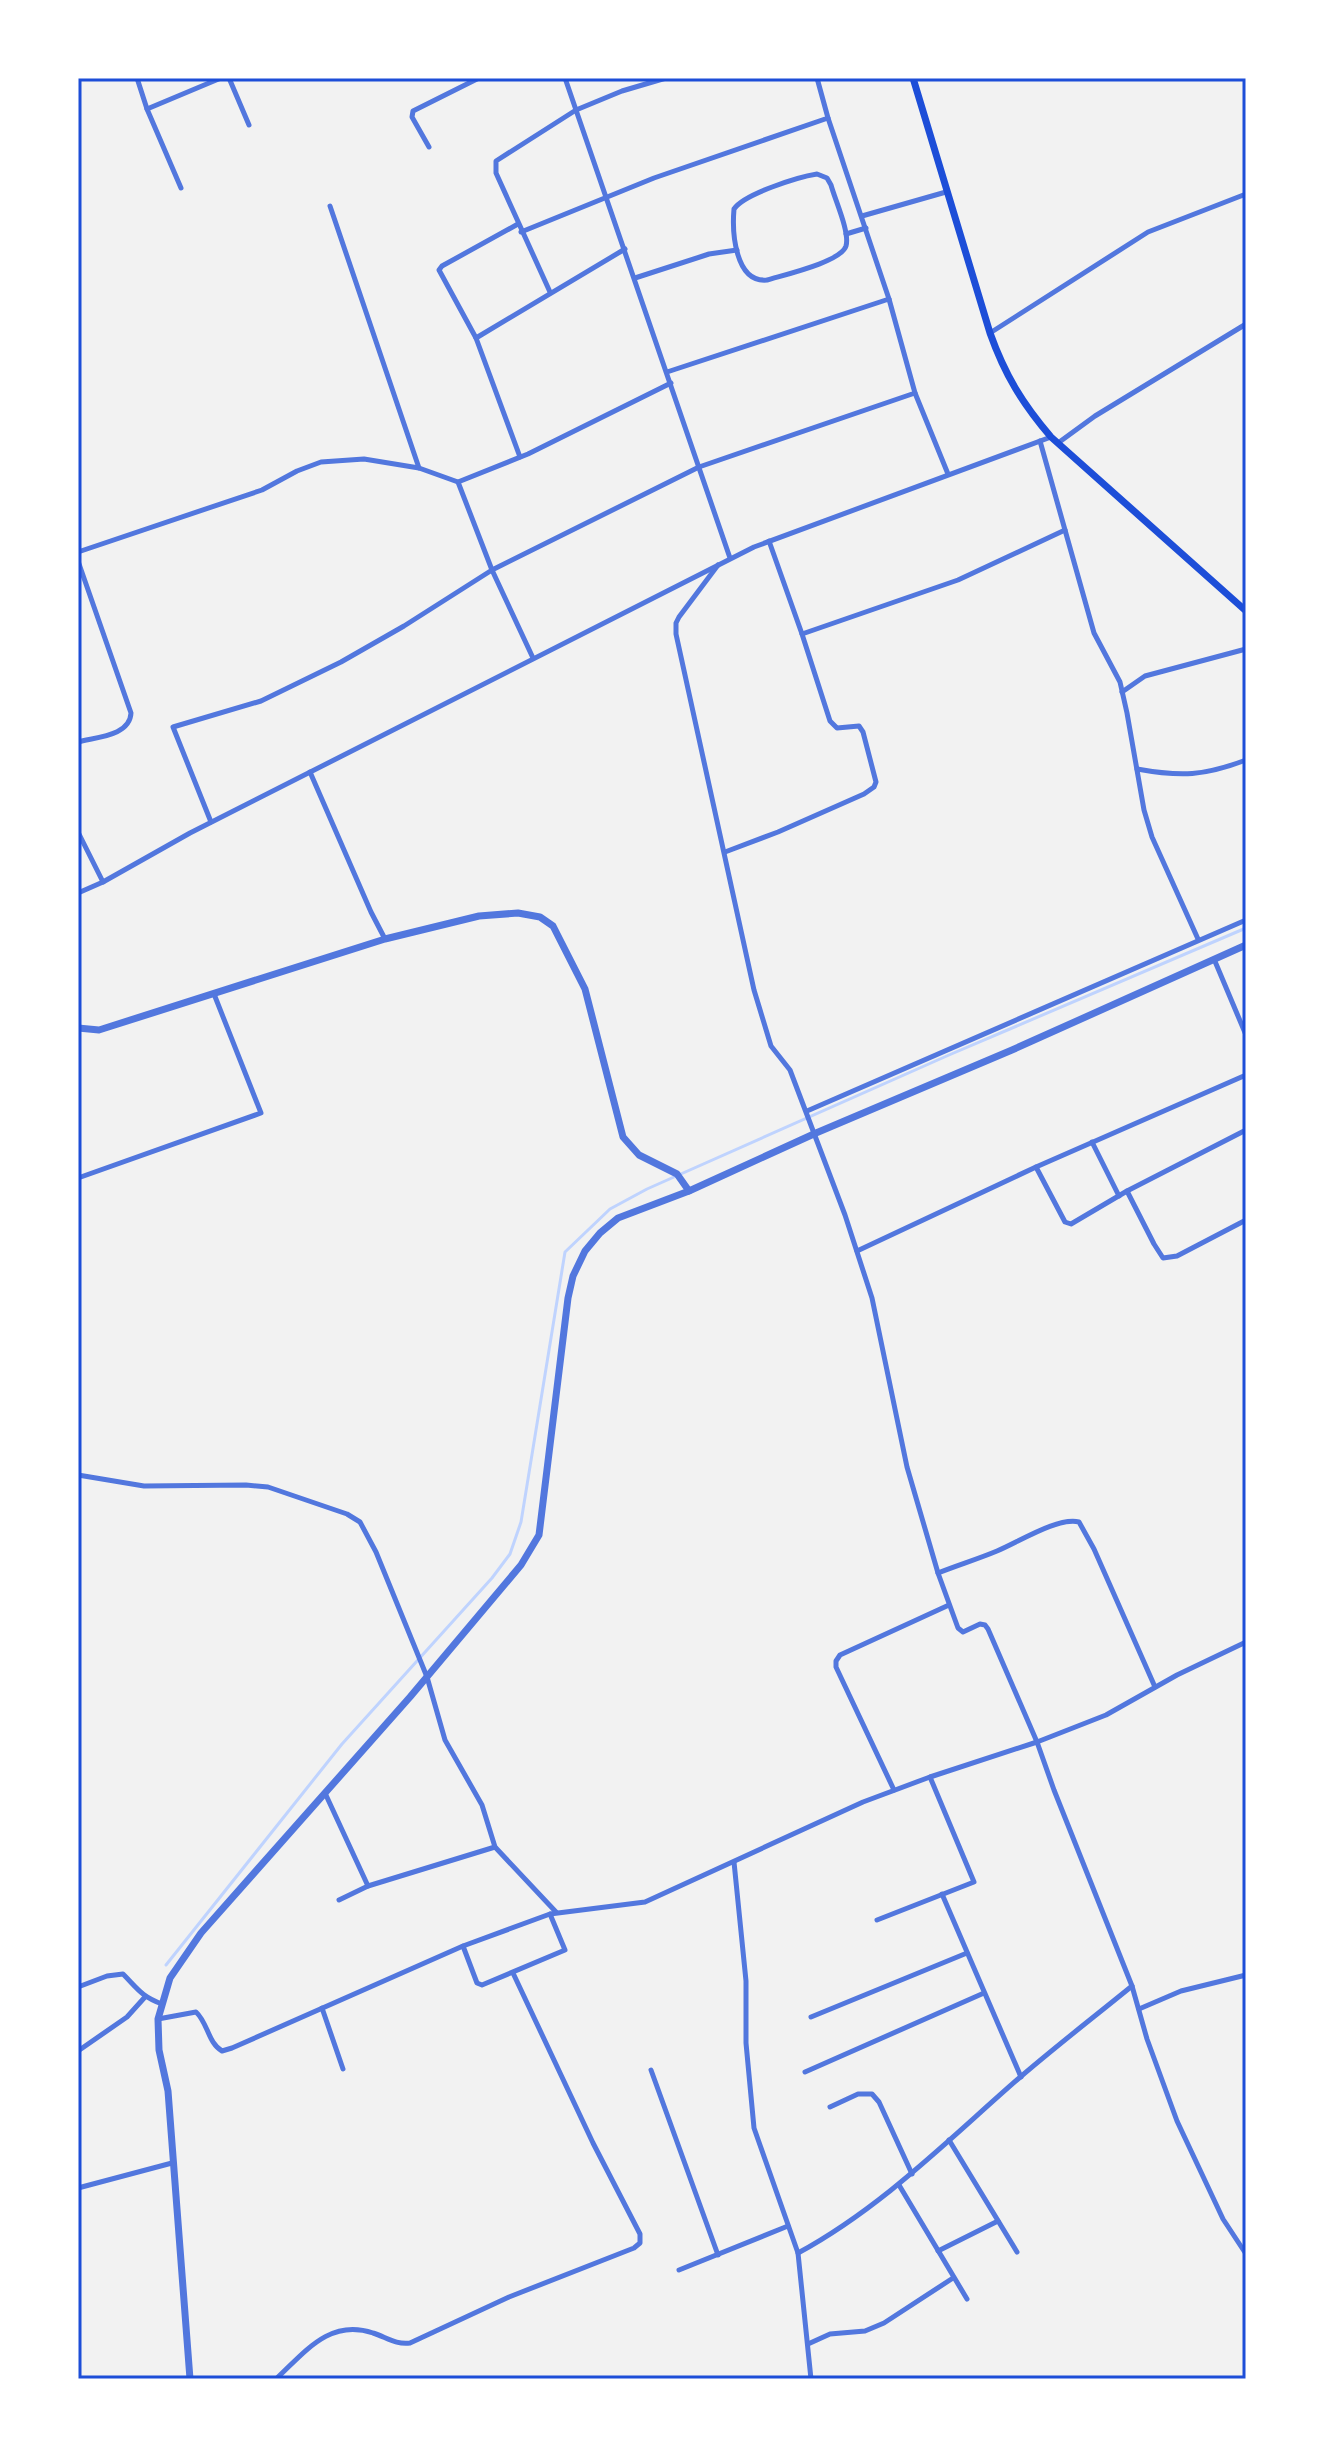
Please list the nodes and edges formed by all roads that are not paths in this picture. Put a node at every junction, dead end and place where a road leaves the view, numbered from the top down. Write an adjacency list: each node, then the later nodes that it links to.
1 (137, 78): 9 (street)
2 (221, 78): 9 (street)
3 (229, 78): 12 (street)
4 (479, 78): 13 (street)
5 (565, 78): 10 (street)
6 (666, 78): 10 (street)
7 (817, 78): 11 (street)
8 (913, 78): 15 (main road)
9 (147, 109): 14 (street)
10 (576, 110): 17 (street); 20 (street)
11 (828, 118): 17 (street); 19 (street)
12 (249, 125)
13 (429, 147)
14 (181, 188)
15 (946, 192): 19 (street); 30 (main road)
16 (1246, 194): 30 (street)
17 (607, 196): 22 (street); 24 (street)
18 (330, 206): 40 (street)
19 (862, 216): 21 (street)
20 (518, 224): 22 (street); 31 (street)
21 (866, 228): 23 (street); 28 (street)
22 (521, 232): 27 (street)
23 (846, 234): 25 (street); 25 (street)
24 (625, 249): 26 (street); 27 (street)
25 (737, 250): 26 (street)
26 (635, 278): 32 (street)
27 (550, 292): 31 (street)
28 (889, 299): 32 (street); 34 (street)
29 (1246, 324): 37 (street)
30 (990, 333): 35 (main road)
31 (476, 338): 38 (street)
32 (667, 372): 33 (street)
33 (671, 383): 38 (street); 39 (street)
34 (915, 393): 39 (street); 41 (street)
35 (1051, 437): 36 (street); 37 (main road)
36 (1040, 441): 41 (street); 43 (street)
37 (1058, 443): 50 (main road)
38 (520, 457): 42 (street)
39 (699, 467): 46 (street); 49 (street)
40 (419, 468): 42 (street); 45 (street)
41 (948, 474): 44 (street)
42 (458, 482): 49 (street)
43 (1065, 530): 51 (street); 54 (street)
44 (769, 541): 46 (street); 51 (street)
45 (78, 552)
46 (730, 558): 48 (street)
47 (78, 561): 55 (street)
48 (718, 565): 53 (street); 61 (street)
49 (492, 570): 53 (street); 59 (street)
50 (1246, 611)
51 (802, 634): 61 (street)
52 (1246, 649): 54 (street)
53 (533, 659): 58 (street)
54 (1122, 692): 57 (street)
55 (78, 742)
56 (1246, 760): 57 (street)
57 (1137, 769): 66 (street)
58 (310, 772): 59 (street); 65 (street)
59 (211, 822): 62 (street)
60 (78, 832): 62 (street)
61 (725, 852): 73 (street)
62 (103, 882): 63 (street)
63 (78, 893)
64 (1246, 920): 66 (street)
65 (385, 939): 69 (street); 79 (street)
66 (1198, 939): 73 (street)
67 (1246, 945): 68 (street)
68 (1214, 959): 71 (street); 75 (street)
69 (214, 994): 70 (street); 78 (street)
70 (78, 1028)
71 (1246, 1035)
72 (1246, 1075): 76 (street)
73 (808, 1112): 75 (street)
74 (1246, 1130): 80 (street)
75 (815, 1131): 79 (street); 83 (street)
76 (1092, 1142): 77 (street); 81 (street)
77 (1036, 1167): 81 (street); 83 (street)
78 (78, 1178)
79 (689, 1191): 88 (street)
80 (1127, 1191): 81 (street); 82 (street)
81 (1119, 1196)
82 (1246, 1220)
83 (857, 1251): 85 (street)
84 (78, 1475): 88 (street)
85 (938, 1573): 86 (street); 89 (street)
86 (949, 1605): 90 (street); 92 (street)
87 (1246, 1642): 89 (street)
88 (427, 1677): 93 (street); 94 (street)
89 (1155, 1687): 90 (street)
90 (1037, 1742): 91 (street); 105 (street)
91 (930, 1777): 92 (street); 97 (street)
92 (894, 1790): 95 (street)
93 (325, 1793): 96 (street); 109 (street)
94 (495, 1847): 96 (street); 99 (street)
95 (734, 1862): 99 (street); 126 (street)
96 (368, 1886): 98 (street)
97 (942, 1894): 100 (street); 102 (street)
98 (339, 1900)
99 (553, 1913): 101 (street); 103 (street)
100 (877, 1920)
101 (463, 1946): 103 (street); 110 (street)
102 (967, 1953): 107 (street); 112 (street)
103 (513, 1973): 137 (street)
104 (1246, 1975): 111 (street)
105 (1132, 1986): 111 (street); 118 (street)
106 (78, 1987): 108 (street)
107 (984, 1993): 117 (street); 118 (street)
108 (145, 1997): 109 (street); 114 (street)
109 (162, 2004): 113 (street)
110 (322, 2008): 113 (street); 115 (street)
111 (1139, 2009): 130 (street)
112 (811, 2017)
113 (158, 2019): 121 (street)
114 (78, 2051)
115 (343, 2069)
116 (651, 2070): 131 (street)
117 (805, 2072)
118 (1021, 2077): 120 (street)
119 (830, 2107): 122 (street)
120 (949, 2140): 122 (street); 125 (street)
121 (172, 2163): 124 (street); 136 (street)
122 (912, 2174): 123 (street)
123 (899, 2185): 127 (street); 129 (street)
124 (78, 2188)
125 (998, 2221): 127 (street); 128 (street)
126 (788, 2226): 129 (street); 131 (street)
127 (938, 2251): 133 (street)
128 (1017, 2252)
129 (798, 2253): 135 (street)
130 (1246, 2254)
131 (718, 2255): 132 (street)
132 (679, 2270)
133 (953, 2278): 134 (street); 135 (street)
134 (967, 2299)
135 (807, 2344): 138 (street)
136 (190, 2379)
137 (276, 2379)
138 (811, 2379)

